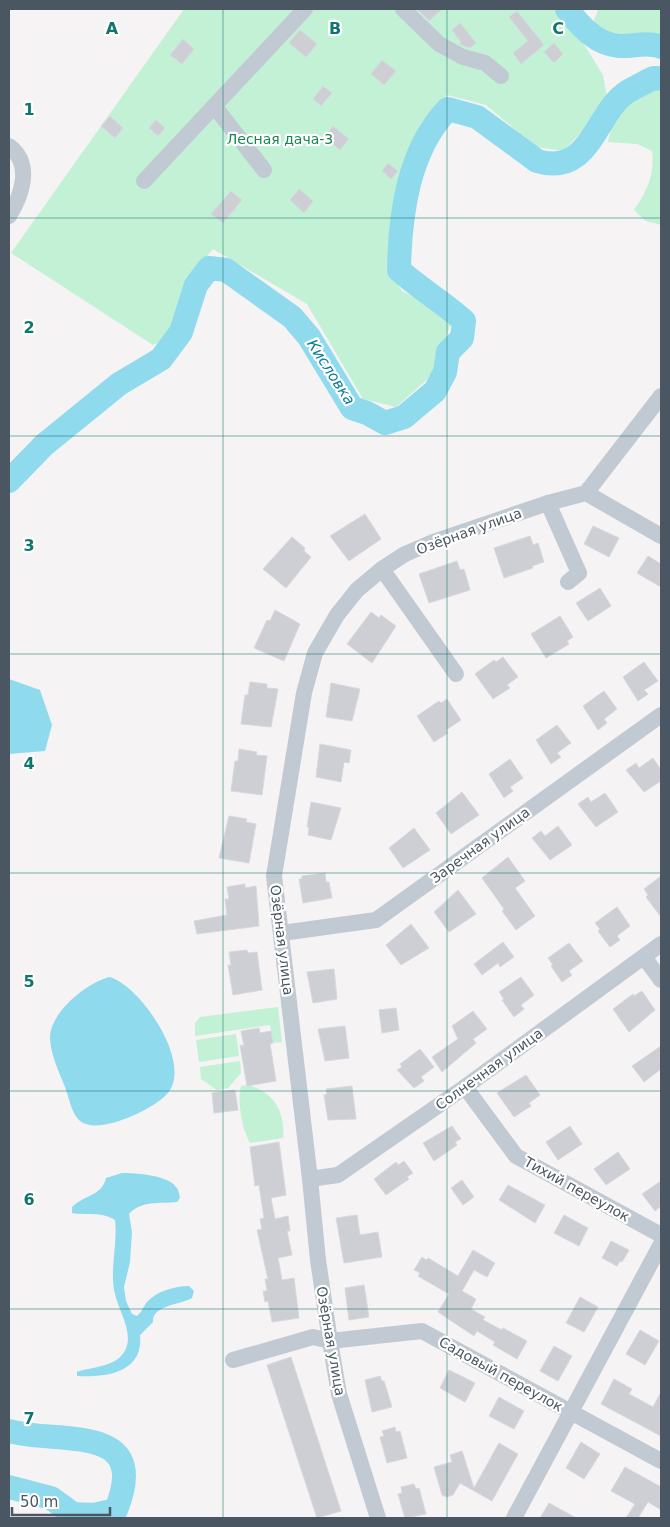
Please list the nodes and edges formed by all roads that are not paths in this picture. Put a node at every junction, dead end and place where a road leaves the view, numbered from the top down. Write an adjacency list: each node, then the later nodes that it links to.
1 (305, 9): 4 (street)
2 (404, 9): 3 (street)
3 (501, 76)
4 (215, 107): 6 (street); 7 (street)
5 (9, 146): 8 (street)
6 (264, 170)
7 (144, 181)
8 (9, 216)
9 (661, 396): 10 (street)
10 (586, 493): 11 (street, Озёрная улица); 12 (street)
11 (548, 503): 13 (street, Озёрная улица); 14 (street)
12 (661, 536)
13 (382, 569): 15 (street); 17 (street, Озёрная улица)
14 (568, 582)
15 (456, 674)
16 (661, 715): 17 (street, Заречная улица)
17 (282, 933): 22 (street, Озёрная улица)
18 (661, 944): 19 (street, Солнечная улица)
19 (644, 956): 20 (street); 21 (street, Солнечная улица)
20 (661, 980)
21 (465, 1087): 22 (street, Солнечная улица); 23 (street, Тихий переулок)
22 (310, 1179): 25 (street, Озёрная улица)
23 (661, 1235)
24 (661, 1244): 27 (street)
25 (330, 1341): 26 (street, Садовый переулок); 27 (street, Садовый переулок); 29 (street, Озёрная улица)
26 (233, 1360)
27 (570, 1412): 28 (street, Садовый переулок); 30 (street)
28 (661, 1461)
29 (378, 1518)
30 (514, 1518)

